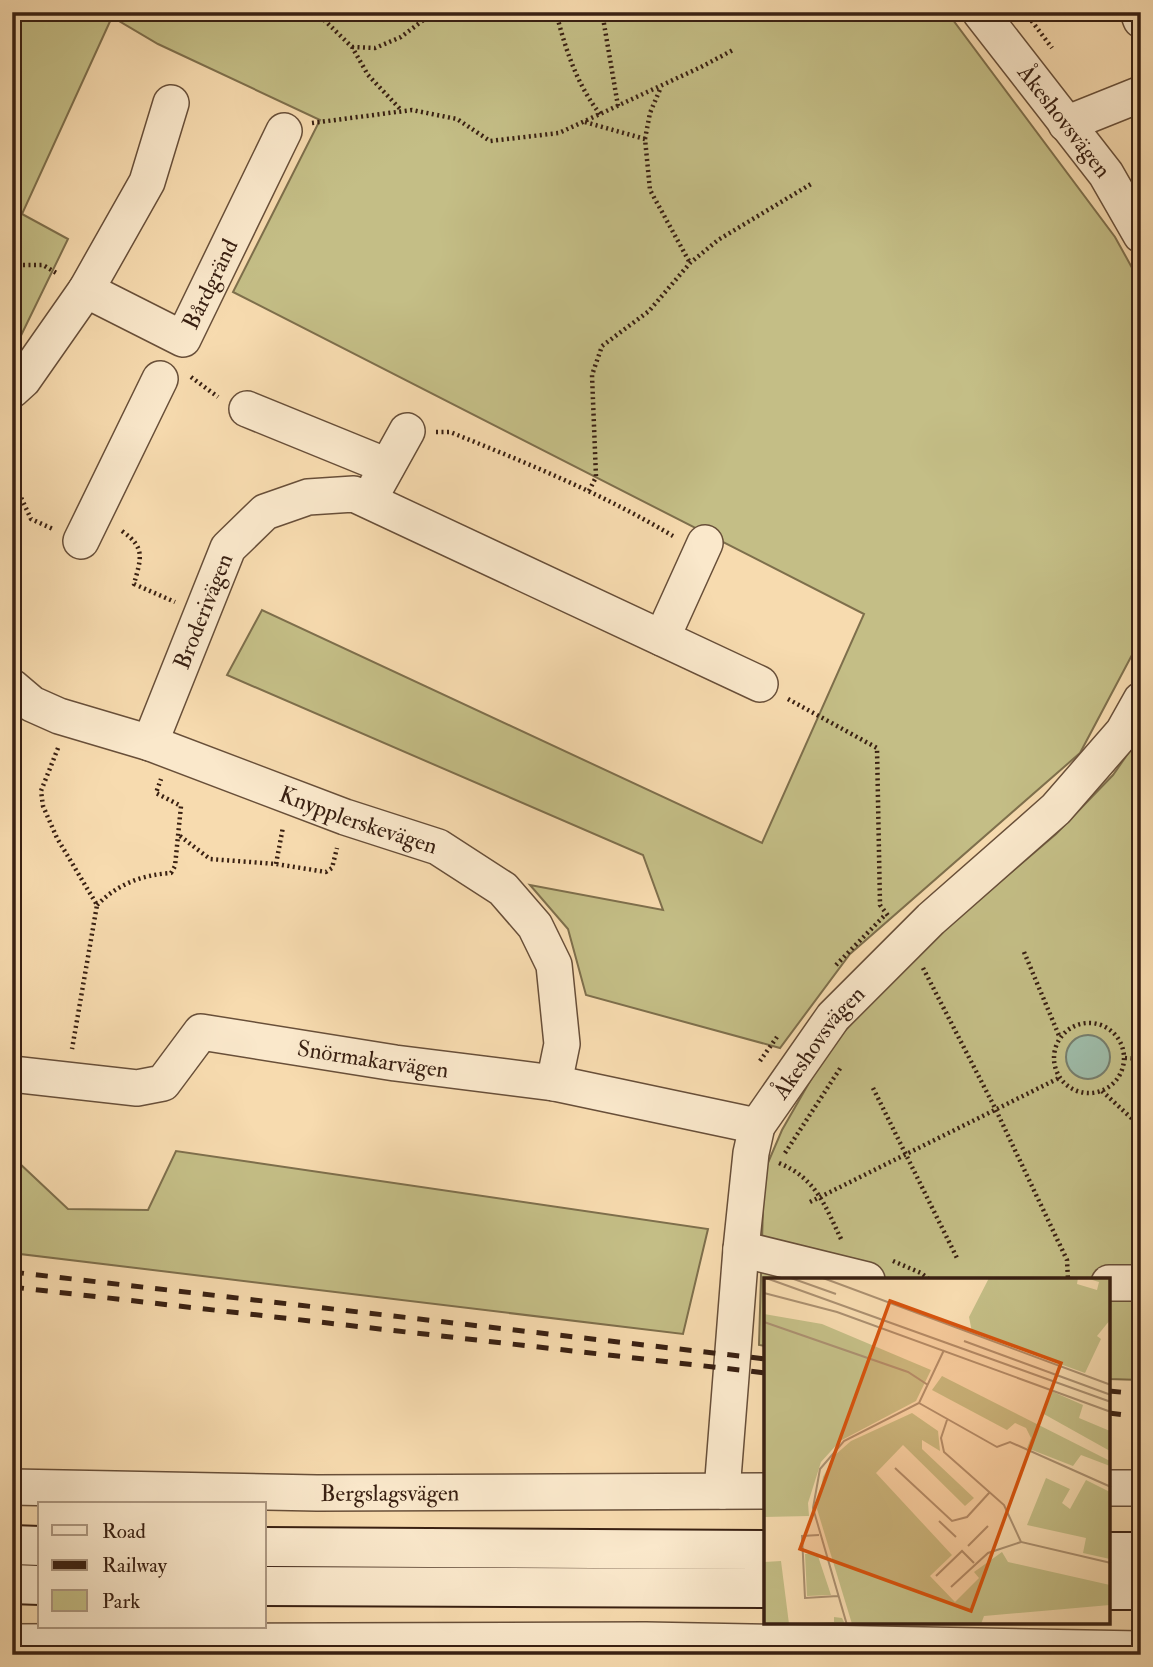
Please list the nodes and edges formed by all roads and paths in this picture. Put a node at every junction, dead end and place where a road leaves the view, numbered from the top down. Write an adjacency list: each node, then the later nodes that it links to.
1 (316, 12): 10 (path)
2 (433, 12): 10 (path)
3 (556, 12): 17 (path)
4 (602, 12): 15 (path)
5 (981, 12): 19 (street, Åkeshovsvägen)
6 (1045, 12): 8 (path)
7 (1138, 12): 9 (street)
8 (1030, 19)
9 (1141, 20)
10 (352, 47): 16 (path)
11 (733, 50): 12 (path)
12 (661, 86): 15 (path); 21 (path)
13 (1141, 94): 19 (street)
14 (171, 103): 26 (street)
15 (618, 106): 17 (path)
16 (402, 111): 18 (path); 20 (path)
17 (600, 114): 18 (path)
18 (584, 122): 21 (path)
19 (1066, 124): 23 (street, Åkeshovsvägen)
20 (284, 131): 27 (street, Bårdgränd)
21 (645, 139): 24 (path)
22 (811, 184): 24 (path)
23 (1141, 235)
24 (691, 263): 34 (path)
25 (12, 265): 26 (path)
26 (86, 290): 27 (street, Bårdgränd); 29 (street)
27 (183, 339): 30 (path)
28 (160, 379): 36 (street)
29 (12, 390)
30 (247, 409): 32 (street)
31 (407, 431): 32 (street); 34 (path)
32 (387, 466): 35 (street)
33 (12, 478): 36 (path)
34 (589, 491): 37 (path)
35 (368, 500): 38 (street, Broderivägen); 39 (street, Broderivägen)
36 (87, 528): 38 (path)
37 (703, 548): 39 (street)
38 (202, 614): 44 (street, Broderivägen)
39 (662, 638): 40 (street, Broderivägen)
40 (760, 684): 48 (path)
41 (12, 687): 43 (street, Knypplerskevägen)
42 (1141, 700): 50 (street, Åkeshovsvägen)
43 (59, 716): 44 (street, Knypplerskevägen); 47 (path)
44 (160, 747): 45 (street, Knypplerskevägen); 46 (path)
45 (345, 817): 46 (path); 58 (street, Knypplerskevägen)
46 (180, 836): 47 (path)
47 (97, 905): 57 (path)
48 (886, 914)
49 (1024, 952): 51 (path)
50 (920, 961): 61 (path); 63 (street, Åkeshovsvägen)
51 (1060, 1038): 52 (path); 56 (path)
52 (1125, 1058): 53 (path); 60 (path)
53 (1141, 1059)
54 (845, 1060): 63 (path)
55 (12, 1074): 57 (street, Snörmakarvägen)
56 (1059, 1078): 60 (path); 61 (path)
57 (67, 1080): 58 (street, Snörmakarvägen)
58 (554, 1083): 63 (street, Snörmakarvägen)
59 (873, 1088): 64 (path)
60 (1102, 1091): 62 (path)
61 (995, 1108): 64 (path); 71 (path)
62 (1141, 1127)
63 (762, 1147): 65 (path); 68 (street, Åkeshovsvägen)
64 (906, 1154): 65 (path); 69 (path)
65 (820, 1196): 66 (path); 67 (path)
66 (810, 1202)
67 (845, 1248)
68 (741, 1249): 70 (street); 78 (street, Åkeshovsvägen)
69 (957, 1258)
70 (859, 1278)
71 (1068, 1278)
72 (1111, 1283): 73 (street)
73 (1141, 1283)
74 (12, 1488): 78 (street, Bergslagsvägen)
75 (1111, 1488): 76 (street)
76 (1141, 1488)
77 (764, 1491): 78 (street, Bergslagsvägen)
78 (722, 1492)
79 (12, 1545): 80 (main road)
80 (38, 1546)
81 (266, 1547): 82 (main road)
82 (764, 1550)
83 (1111, 1552): 84 (main road)
84 (1141, 1552)
85 (12, 1584): 86 (main road)
86 (38, 1585)
87 (266, 1586): 88 (main road)
88 (764, 1588)
89 (1111, 1590): 90 (main road)
90 (1141, 1590)
91 (12, 1642): 92 (street)
92 (1141, 1649)

